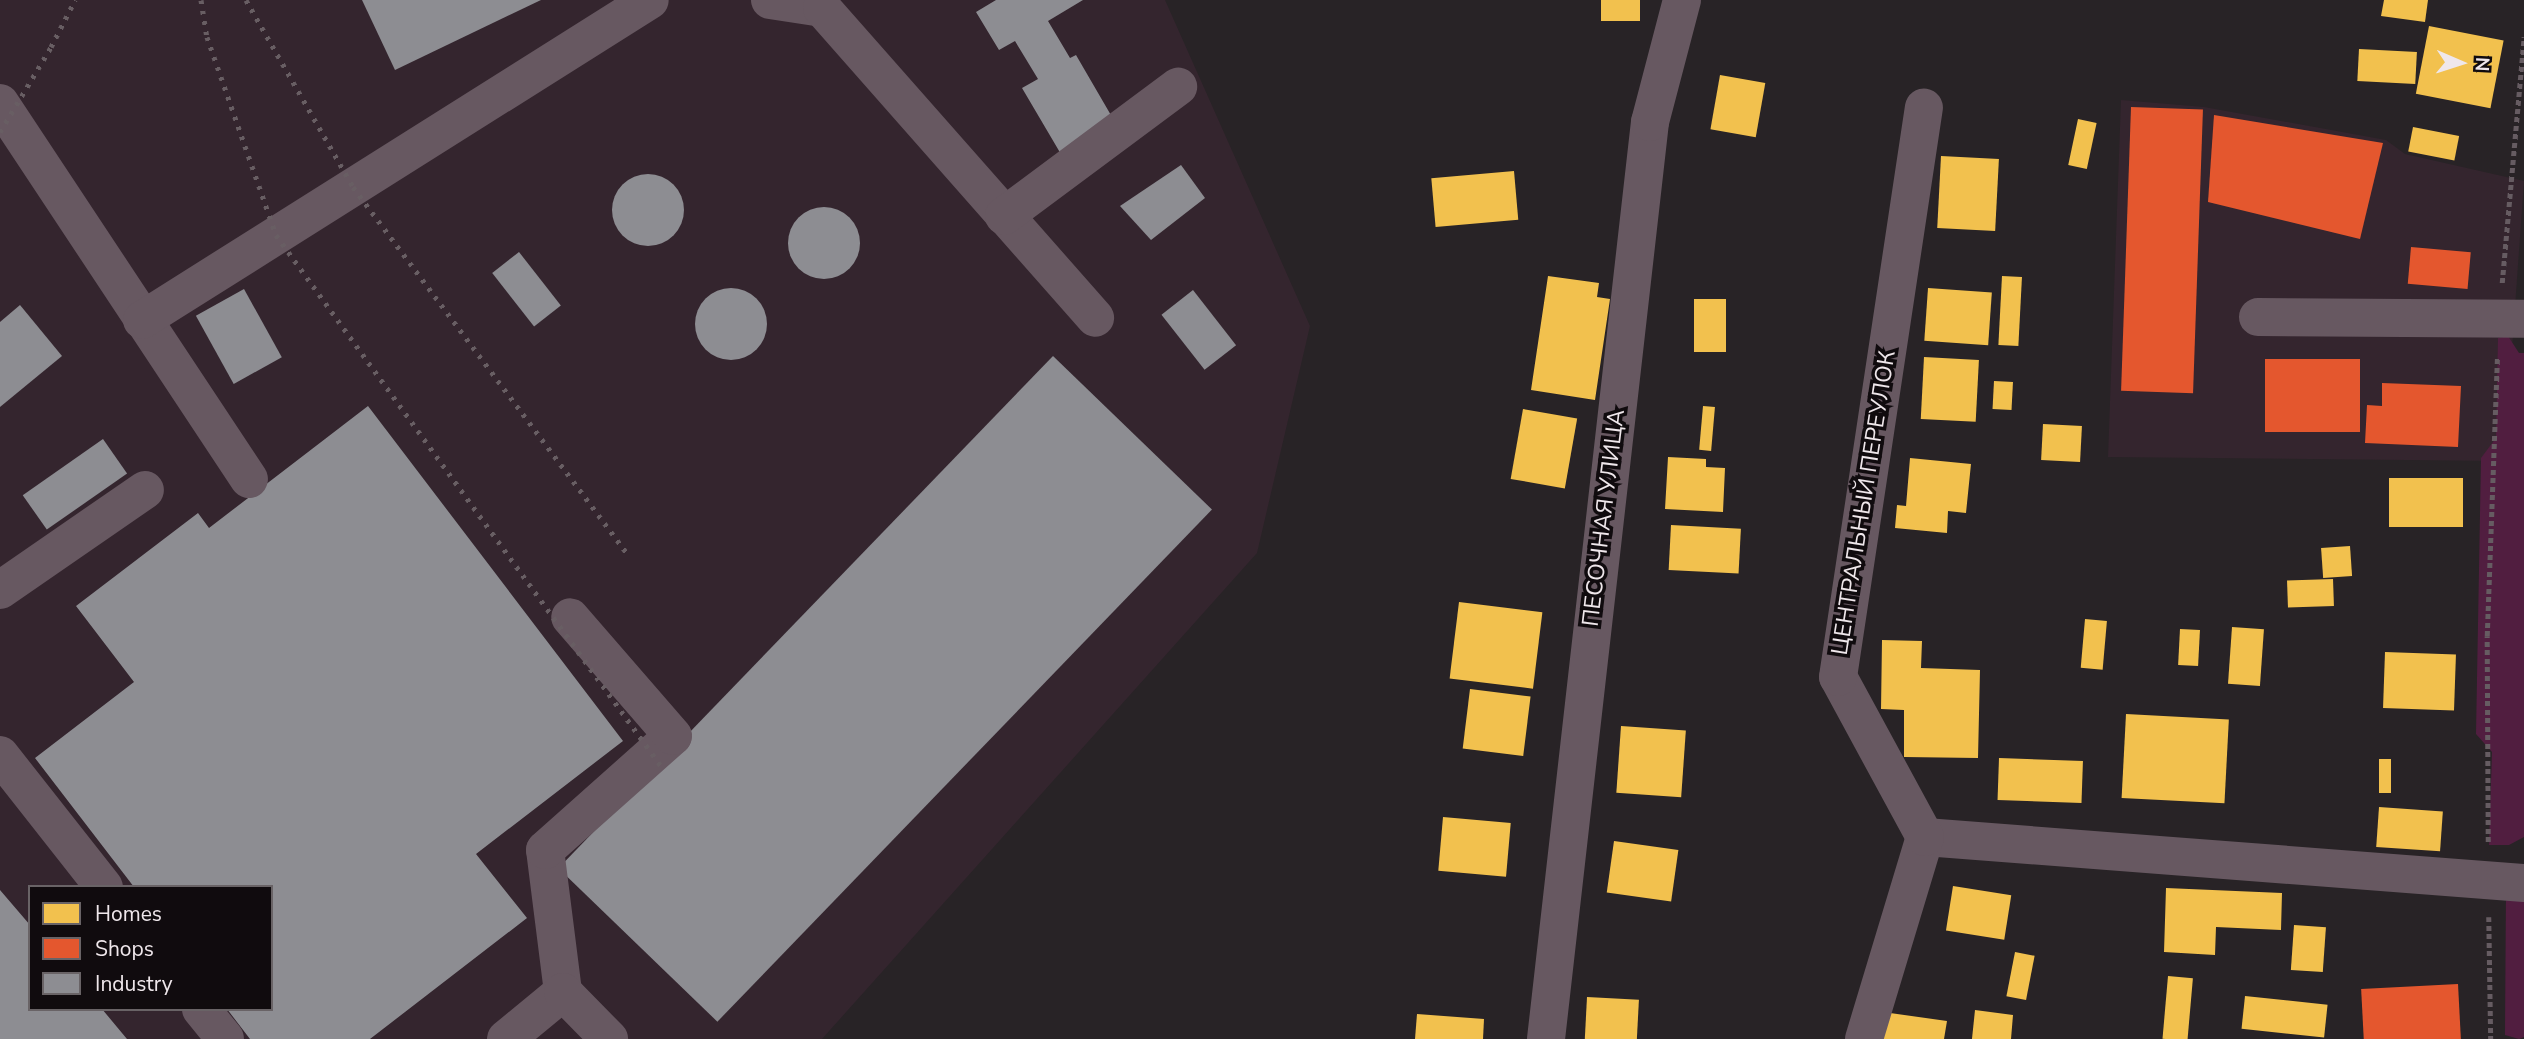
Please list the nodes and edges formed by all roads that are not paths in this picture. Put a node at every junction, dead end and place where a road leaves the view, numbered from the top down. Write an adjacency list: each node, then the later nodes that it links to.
1 (650, 0): 11 (street)
2 (770, 0): 7 (street)
3 (1682, 0): 25 (street, ПЕСОЧНАЯ УЛИЦА)
4 (1178, 87): 7 (street)
5 (0, 103): 11 (street)
6 (1924, 107): 17 (street, ЦЕНТРАЛЬНЫЙ ПЕРЕУЛОК)
7 (1004, 216): 8 (street)
8 (1095, 317)
9 (2258, 317): 10 (street)
10 (2511, 319)
11 (142, 320): 12 (street)
12 (249, 479)
13 (145, 490): 14 (street)
14 (0, 590)
15 (570, 617): 20 (street)
16 (0, 755): 19 (street)
17 (1925, 837): 18 (street); 26 (street)
18 (2506, 883)
19 (102, 885)
20 (563, 992): 23 (street); 24 (street)
21 (203, 1011): 22 (street)
22 (225, 1039)
23 (506, 1039)
24 (609, 1039)
25 (1546, 1039)
26 (1864, 1039)

